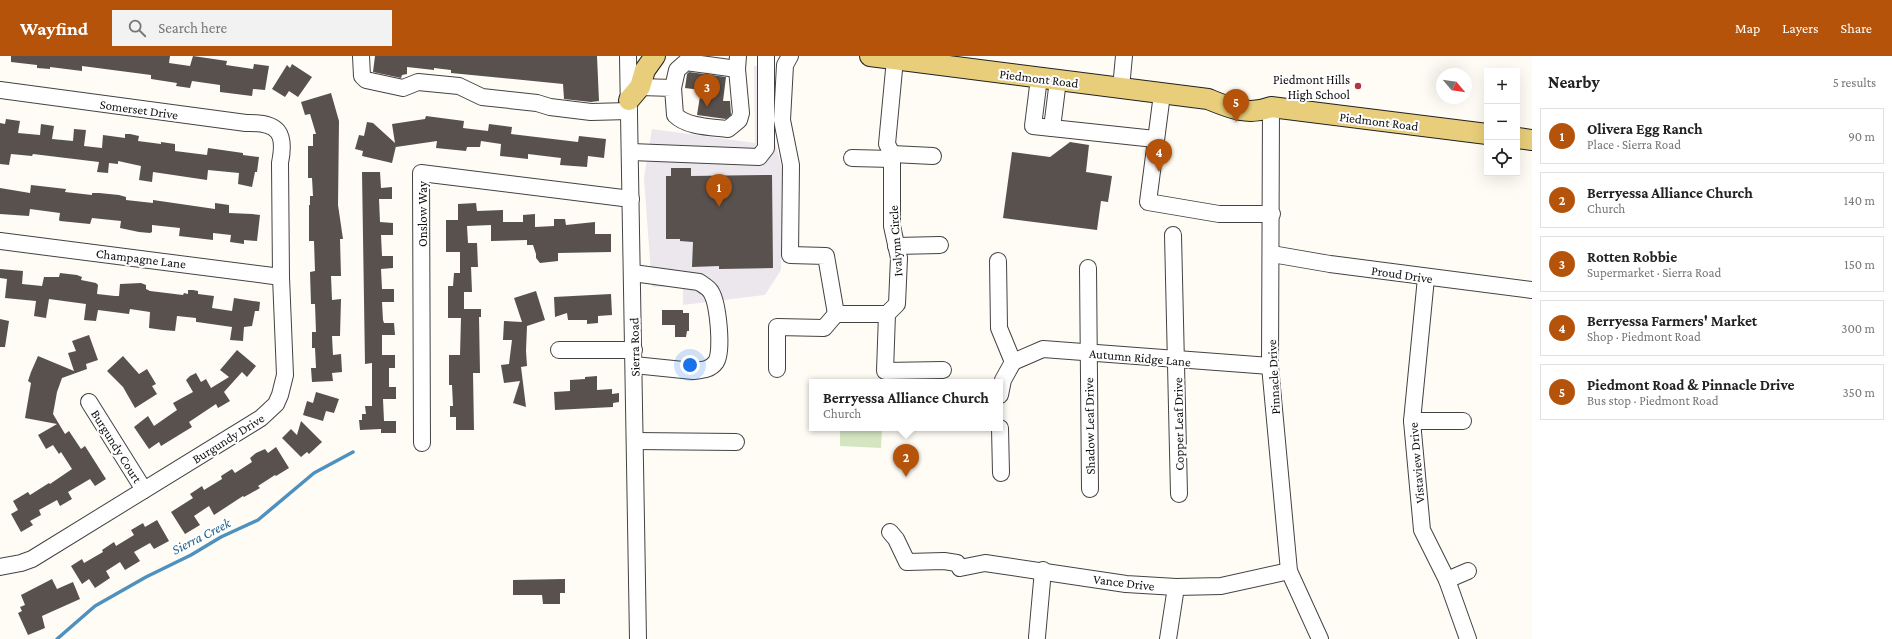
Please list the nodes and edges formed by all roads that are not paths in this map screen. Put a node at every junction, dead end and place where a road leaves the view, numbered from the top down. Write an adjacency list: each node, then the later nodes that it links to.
1 (361, 56): 16 (street)
2 (628, 56): 16 (street, Sierra Road)
3 (655, 56): 16 (main road)
4 (766, 56): 24 (street)
5 (790, 56): 41 (street)
6 (1124, 56): 13 (street)
7 (880, 57): 8 (main road, Piedmont Road); 26 (street, Ivalynn Circle)
8 (915, 59): 10 (main road, Piedmont Road)
9 (738, 62): 12 (street); 12 (street)
10 (960, 62): 11 (main road, Piedmont Road)
11 (1048, 79): 13 (main road, Piedmont Road); 18 (street); 18 (street)
12 (673, 88): 16 (street)
13 (1121, 88): 15 (main road, Piedmont Road)
14 (0, 90): 19 (street, Somerset Drive)
15 (1162, 94): 17 (main road, Piedmont Road); 22 (street)
16 (633, 100): 24 (street, Sierra Road)
17 (1271, 107): 20 (main road, Piedmont Road); 29 (street, Pinnacle Drive)
18 (1052, 128): 22 (street)
19 (277, 130): 38 (street, Burgundy Drive)
20 (1484, 134)
21 (1520, 138): 23 (main road)
22 (1155, 139): 29 (street)
23 (1532, 140)
24 (631, 152): 28 (street, Sierra Road)
25 (933, 156): 26 (street)
26 (892, 157): 27 (street); 33 (street, Ivalynn Circle)
27 (852, 158)
28 (632, 199): 37 (street, Sierra Road); 58 (street, Onslow Way)
29 (1272, 214): 34 (street, Pinnacle Drive)
30 (1173, 235): 46 (street, Copper Leaf Drive)
31 (0, 241): 38 (street, Champagne Lane)
32 (940, 245): 33 (street)
33 (896, 246): 42 (street, Ivalynn Circle)
34 (1272, 254): 39 (street, Proud Drive); 48 (street, Pinnacle Drive)
35 (998, 260): 47 (street)
36 (1088, 268): 44 (street, Shadow Leaf Drive)
37 (633, 273): 45 (street, Sierra Road); 45 (street)
38 (281, 277): 61 (street, Burgundy Drive)
39 (1426, 278): 40 (street, Proud Drive); 53 (street, Vistaview Drive)
40 (1532, 290)
41 (836, 314): 42 (street); 49 (street)
42 (887, 314): 50 (street)
43 (559, 350): 45 (street)
44 (1088, 352): 46 (street, Autumn Ridge Lane); 47 (street, Autumn Ridge Lane); 60 (street, Shadow Leaf Drive)
45 (634, 357): 56 (street, Sierra Road)
46 (1176, 360): 48 (street, Autumn Ridge Lane); 62 (street, Copper Leaf Drive)
47 (1013, 362): 51 (street)
48 (1270, 366): 66 (street, Pinnacle Drive)
49 (777, 369)
50 (943, 370)
51 (1003, 380)
52 (89, 402): 61 (street, Burgundy Court)
53 (1412, 421): 54 (street); 68 (street, Vistaview Drive)
54 (1463, 421)
55 (1000, 431): 59 (street)
56 (635, 441): 57 (street); 71 (street, Sierra Road)
57 (736, 442)
58 (422, 443)
59 (1001, 473)
60 (1090, 489)
61 (144, 490): 64 (street, Burgundy Drive)
62 (1179, 494)
63 (890, 532): 65 (street, Vance Drive)
64 (0, 567)
65 (1043, 570): 69 (street, Vance Drive); 70 (street)
66 (1289, 571): 69 (street, Vance Drive); 73 (street, Pinnacle Drive)
67 (1468, 571): 68 (street)
68 (1447, 580): 74 (street, Vistaview Drive)
69 (1176, 587): 72 (street)
70 (1037, 637)
71 (638, 639)
72 (1168, 639)
73 (1320, 639)
74 (1468, 639)

